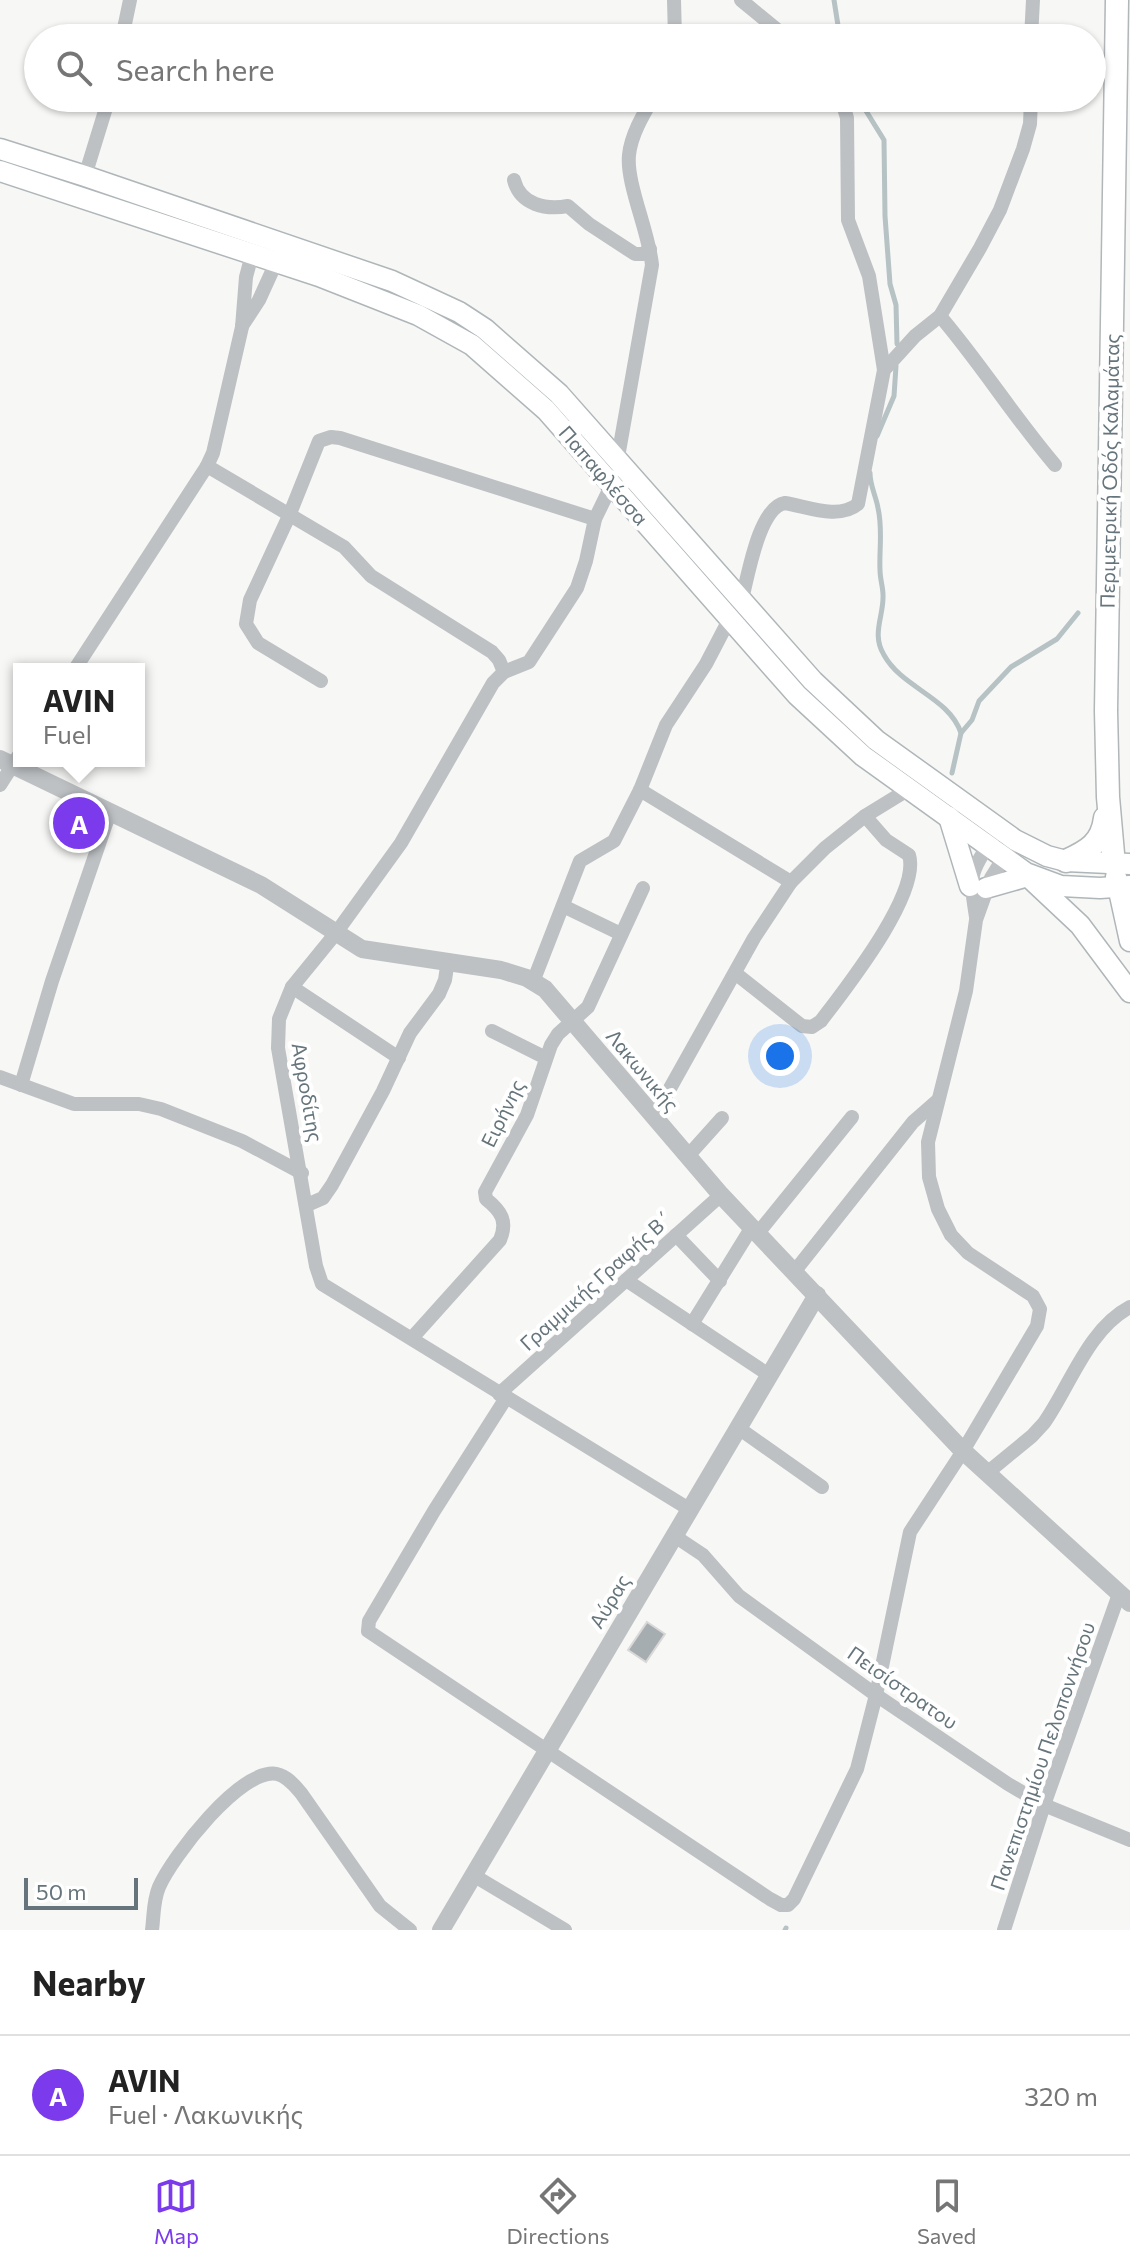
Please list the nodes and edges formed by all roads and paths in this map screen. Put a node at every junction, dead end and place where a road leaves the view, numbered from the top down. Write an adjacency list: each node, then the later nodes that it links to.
1 (130, 0): 6 (street)
2 (674, 0): 7 (street)
3 (741, 0): 8 (street)
4 (1033, 0): 9 (street)
5 (1117, 0): 42 (main road, Περιμετρική Οδός Καλαμάτας)
6 (125, 24)
7 (675, 24)
8 (770, 24)
9 (1032, 24)
10 (105, 112): 16 (street)
11 (646, 112): 20 (street)
12 (845, 112): 25 (street)
13 (1030, 112): 23 (street)
14 (0, 149): 16 (main road, Παπαφλέσσα)
15 (0, 171): 21 (main road, Παπαφλέσσα)
16 (85, 176): 18 (main road, Παπαφλέσσα)
17 (514, 180): 20 (street)
18 (258, 235): 19 (main road, Παπαφλέσσα); 21 (street)
19 (283, 243): 22 (street); 26 (main road, Παπαφλέσσα)
20 (650, 249): 26 (street)
21 (251, 255): 22 (main road, Παπαφλέσσα); 24 (street)
22 (276, 263): 24 (street); 29 (main road, Παπαφλέσσα)
23 (940, 316): 25 (street); 27 (street)
24 (242, 327): 28 (street)
25 (884, 370): 32 (street)
26 (618, 457): 32 (main road, Παπαφλέσσα)
27 (1055, 465)
28 (207, 466): 30 (street); 34 (street)
29 (612, 484): 31 (street, Αφροδίτης); 33 (main road, Παπαφλέσσα)
30 (289, 516): 31 (street); 35 (street); 36 (street)
31 (595, 519): 35 (street, Αφροδίτης)
32 (742, 599): 46 (main road, Παπαφλέσσα)
33 (730, 618): 40 (main road, Παπαφλέσσα); 41 (street)
34 (79, 663)
35 (504, 672): 55 (street, Αφροδίτης)
36 (321, 681)
37 (11, 760): 39 (street)
38 (24, 767): 43 (street, Λακωνικής)
39 (0, 785)
40 (909, 789): 44 (street); 45 (main road, Παπαφλέσσα)
41 (640, 790): 50 (street); 54 (street)
42 (1108, 797): 47 (main road); 48 (main road, Περιμετρική Οδός Καλαμάτας)
43 (110, 812): 55 (street, Λακωνικής); 68 (street)
44 (865, 816): 50 (street); 59 (street)
45 (949, 817): 46 (main road, Παπαφλέσσα); 51 (main road)
46 (1001, 843): 47 (main road, Παπαφλέσσα); 49 (main road, Παπαφλέσσα); 51 (street)
47 (1066, 861): 48 (main road, Παπαφλέσσα)
48 (1122, 865): 52 (main road, Περιμετρική Οδός Καλαμάτας)
49 (1027, 875): 51 (main road); 52 (main road, Παπαφλέσσα); 62 (main road)
50 (791, 882): 59 (street)
51 (978, 887): 69 (street)
52 (1124, 887): 57 (main road, Περιμετρική Οδός Καλαμάτας)
53 (643, 888): 56 (street, Ειρήνης)
54 (563, 906): 56 (street); 60 (street)
55 (336, 933): 58 (street, Λακωνικής); 61 (street, Αφροδίτης)
56 (621, 934): 63 (street, Ειρήνης)
57 (1130, 941)
58 (448, 960): 60 (street, Λακωνικής); 65 (street)
59 (735, 973): 70 (street)
60 (533, 982): 63 (street, Λακωνικής)
61 (292, 987): 65 (street); 74 (street, Αφροδίτης)
62 (1130, 992)
63 (573, 1022): 66 (street, Ειρήνης); 70 (street, Λακωνικής)
64 (492, 1031): 66 (street)
65 (399, 1058): 76 (street)
66 (546, 1058): 85 (street, Ειρήνης)
67 (0, 1077): 68 (street)
68 (21, 1085): 74 (street)
69 (938, 1101): 79 (street); 89 (street)
70 (654, 1117): 73 (street, Λακωνικής)
71 (852, 1117): 77 (street)
72 (722, 1118): 73 (street)
73 (687, 1157): 75 (street, Λακωνικής)
74 (302, 1173): 76 (street, Αφροδίτης)
75 (721, 1195): 77 (street, Λακωνικής); 78 (street, Γραμμικής Γραφής Β΄)
76 (307, 1205): 85 (street, Αφροδίτης)
77 (755, 1230): 79 (street, Λακωνικής); 81 (street)
78 (676, 1235): 80 (street, Γραμμικής Γραφής Β΄); 81 (street)
79 (794, 1272): 82 (street, Λακωνικής)
80 (626, 1280): 84 (street); 87 (street, Γραμμικής Γραφής Β΄)
81 (720, 1281): 84 (street)
82 (817, 1295): 86 (street, Αύρας); 89 (street, Λακωνικής)
83 (1130, 1307): 90 (street)
84 (692, 1324): 86 (street)
85 (412, 1338): 87 (street, Αφροδίτης)
86 (769, 1375): 88 (street, Αύρας)
87 (502, 1396): 92 (street, Αφροδίτης); 96 (street, Γραμμικής Γραφής Β΄)
88 (737, 1427): 91 (street); 92 (street, Αύρας)
89 (963, 1451): 90 (street, Λακωνικής); 95 (street)
90 (987, 1473): 94 (street, Λακωνικής)
91 (822, 1487)
92 (689, 1509): 93 (street, Αύρας)
93 (673, 1535): 95 (street, Πεισίστρατου); 96 (street, Αύρας)
94 (1125, 1599): 97 (street, Πανεπιστημίου Πελοποννήσου)
95 (876, 1695): 96 (street); 97 (street, Πεισίστρατου)
96 (545, 1750): 99 (street, Αύρας)
97 (1044, 1805): 98 (street, Πεισίστρατου); 104 (street, Πανεπιστημίου Πελοποννήσου)
98 (1130, 1840)
99 (473, 1875): 102 (street, Αύρας); 103 (street)
100 (152, 1930): 101 (street)
101 (410, 1930)
102 (441, 1930)
103 (565, 1930)
104 (1004, 1930)

